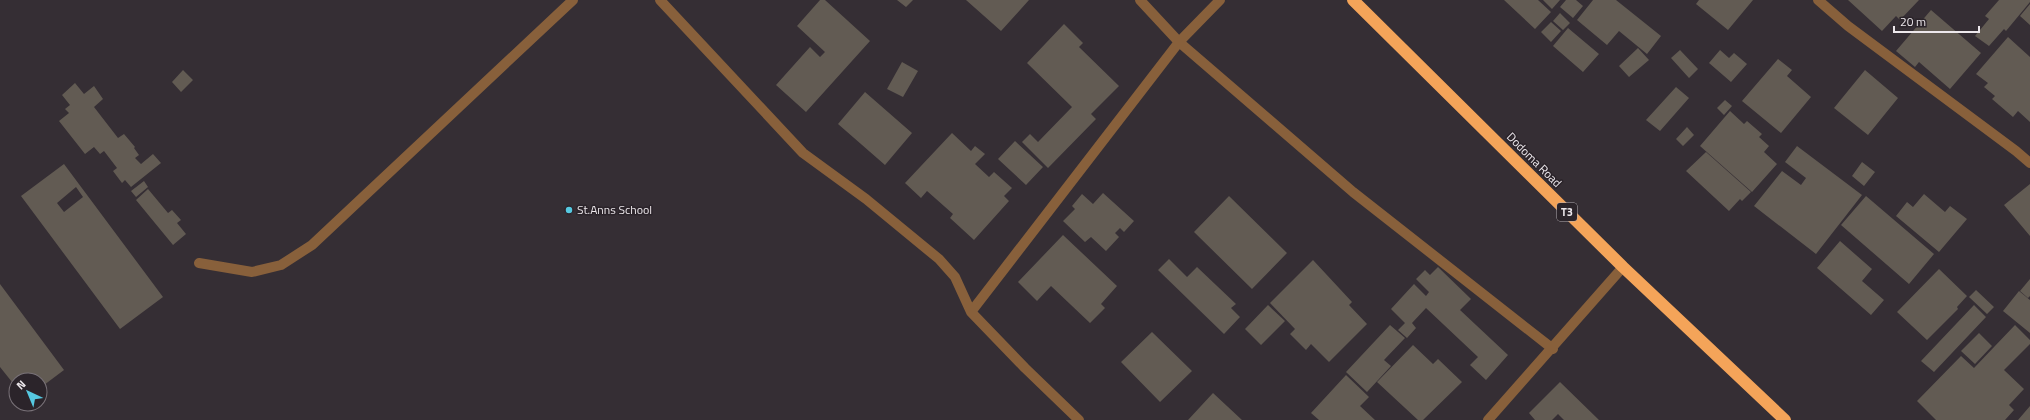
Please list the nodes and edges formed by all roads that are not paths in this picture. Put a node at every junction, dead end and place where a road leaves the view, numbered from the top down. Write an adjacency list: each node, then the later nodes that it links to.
1 (573, 0): 9 (street)
2 (660, 0): 11 (street)
3 (1140, 0): 7 (street)
4 (1220, 0): 7 (street)
5 (1353, 0): 10 (highway, Dodoma Road / T3)
6 (1818, 0): 8 (street)
7 (1179, 42): 11 (street); 12 (street)
8 (2030, 163)
9 (199, 263)
10 (1623, 267): 12 (street); 15 (highway, Dodoma Road / T3)
11 (971, 312): 13 (street)
12 (1553, 349): 14 (street)
13 (1079, 420)
14 (1488, 420)
15 (1785, 420)

